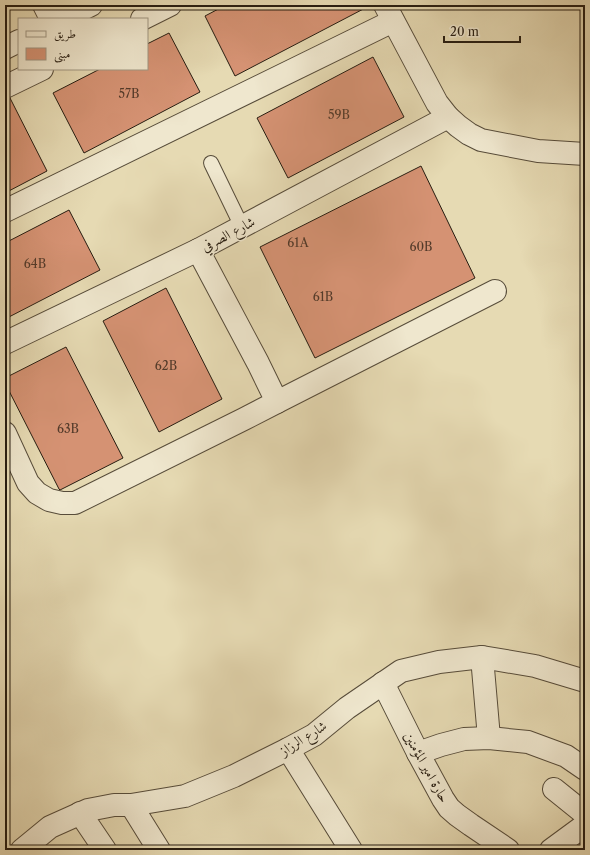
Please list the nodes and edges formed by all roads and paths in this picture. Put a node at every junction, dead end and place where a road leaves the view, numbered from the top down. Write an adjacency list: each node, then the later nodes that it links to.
1 (44, 5): 5 (street)
2 (91, 5): 6 (street)
3 (170, 5): 7 (street)
4 (389, 13): 12 (street); 15 (street)
5 (50, 18)
6 (65, 18)
7 (144, 18)
8 (18, 42): 9 (street)
9 (5, 48)
10 (40, 70): 11 (street)
11 (5, 88)
12 (448, 117): 13 (street); 16 (street, شارع الصرفي)
13 (585, 154)
14 (211, 164): 16 (lane)
15 (5, 212)
16 (242, 227): 17 (street, شارع الصرفي)
17 (198, 250): 19 (street, شارع الصرفي); 20 (street)
18 (495, 291): 20 (street)
19 (5, 343)
20 (277, 402): 21 (street)
21 (5, 433)
22 (482, 657): 23 (street, شارع الرزاز); 24 (street, شارع الرزاز); 25 (street)
23 (585, 681)
24 (383, 683): 26 (street, شارع الرزاز); 27 (street, حارة امير المؤمنين)
25 (489, 738): 27 (street); 28 (street)
26 (288, 749): 30 (street, شارع الرزاز); 37 (street)
27 (418, 754): 38 (street, حارة امير المؤمنين)
28 (585, 769)
29 (554, 789): 32 (street)
30 (131, 805): 31 (street, شارع الرزاز); 36 (street)
31 (80, 813): 34 (street, شارع الرزاز); 35 (street)
32 (585, 814)
33 (585, 826): 39 (street)
34 (22, 850)
35 (105, 850)
36 (159, 850)
37 (351, 850)
38 (508, 850)
39 (551, 850)

